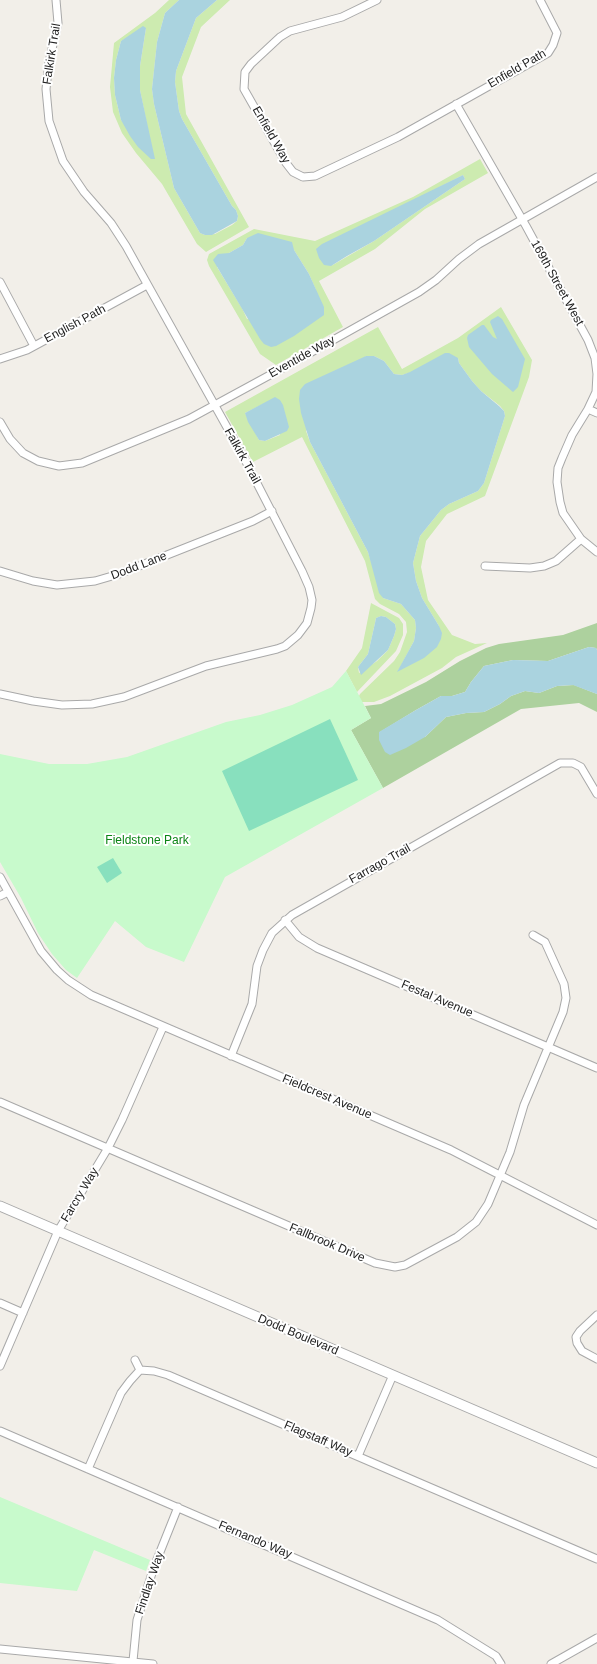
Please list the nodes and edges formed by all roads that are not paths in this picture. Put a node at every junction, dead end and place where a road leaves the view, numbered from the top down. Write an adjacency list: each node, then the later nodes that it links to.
1 (56, 0): 8 (street, Falkirk Trail)
2 (377, 0): 4 (street, Enfield Way)
3 (540, 0): 4 (street, Enfield Path)
4 (456, 104): 6 (street, 169th Street West)
5 (597, 177): 6 (street, Eventide Way)
6 (522, 220): 11 (street, Eventide Way); 12 (street, 169th Street West)
7 (0, 282): 9 (street)
8 (147, 285): 9 (street, English Path); 11 (street, Falkirk Trail)
9 (34, 346): 10 (street, English Path)
10 (0, 359)
11 (214, 406): 14 (street, Eventide Way); 15 (street, Falkirk Trail)
12 (588, 408): 13 (street); 16 (street, 169th Street West)
13 (597, 413)
14 (0, 422)
15 (272, 511): 19 (street, Dodd Lane); 20 (street, Falkirk Trail)
16 (581, 540): 17 (street, 169th Street West); 18 (street)
17 (597, 552)
18 (485, 566)
19 (0, 571)
20 (0, 694)
21 (597, 794): 25 (street, Farrago Trail)
22 (0, 877): 23 (street, Fieldcrest Avenue)
23 (8, 892): 24 (street); 27 (street, Fieldcrest Avenue)
24 (0, 896)
25 (285, 920): 28 (street, Festal Avenue); 29 (street, Farrago Trail)
26 (533, 935): 28 (street, Fallbrook Drive)
27 (163, 1027): 29 (street, Fieldcrest Avenue); 32 (street, Farcry Way)
28 (549, 1047): 30 (street, Festal Avenue); 33 (street, Fallbrook Drive)
29 (231, 1056): 33 (street, Fieldcrest Avenue)
30 (597, 1068)
31 (0, 1102): 32 (street, Fallbrook Drive)
32 (108, 1148): 33 (street, Fallbrook Drive); 36 (street, Farcry Way)
33 (500, 1176): 35 (street, Fieldcrest Avenue)
34 (0, 1206): 36 (street, Dodd Boulevard)
35 (597, 1226)
36 (58, 1231): 38 (street, Farcry Way); 44 (street, Dodd Boulevard)
37 (0, 1303): 38 (street)
38 (23, 1312): 42 (street, Farcry Way)
39 (597, 1315): 40 (street)
40 (597, 1359)
41 (135, 1360): 43 (street)
42 (0, 1366)
43 (140, 1370): 46 (street, Flagstaff Way); 48 (street)
44 (393, 1375): 46 (street); 47 (street, Dodd Boulevard)
45 (0, 1431): 48 (street, Fernando Way)
46 (358, 1456): 50 (street, Flagstaff Way)
47 (597, 1463)
48 (88, 1469): 49 (street, Fernando Way)
49 (178, 1507): 53 (street, Findlay Way); 55 (street, Fernando Way)
50 (597, 1559)
51 (597, 1638): 56 (street)
52 (0, 1649): 53 (street)
53 (133, 1661): 54 (street)
54 (153, 1664)
55 (501, 1664)
56 (551, 1664)

